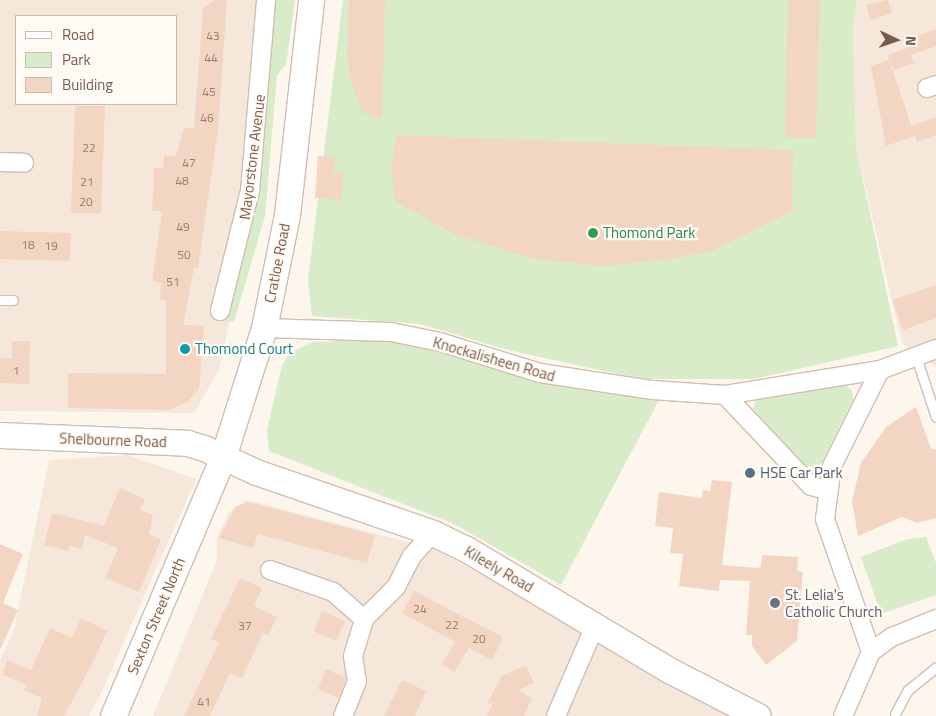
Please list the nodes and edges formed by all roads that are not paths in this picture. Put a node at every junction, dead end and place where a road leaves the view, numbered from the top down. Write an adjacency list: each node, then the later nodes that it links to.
1 (266, 0): 7 (street, Mayorstone Avenue)
2 (311, 0): 8 (main road, Cratloe Road)
3 (0, 162): 4 (street)
4 (24, 163)
5 (0, 300): 6 (lane)
6 (13, 300)
7 (220, 310)
8 (264, 328): 12 (street, Knockalisheen Road); 15 (main road, Cratloe Road)
9 (936, 349): 10 (street, Knockalisheen Road)
10 (916, 357): 11 (street, Knockalisheen Road); 13 (lane)
11 (880, 370): 12 (street, Knockalisheen Road); 16 (street)
12 (725, 395): 16 (street)
13 (936, 417)
14 (0, 435): 15 (main road, Shelbourne Road)
15 (223, 457): 17 (main road, Cratloe Road); 18 (main road, Kileely Road)
16 (827, 490): 23 (street)
17 (199, 516): 26 (main road, Sexton Street North)
18 (433, 533): 20 (street); 22 (main road, Kileely Road)
19 (270, 570): 20 (street)
20 (364, 619): 27 (street)
21 (936, 619): 23 (street)
22 (595, 626): 28 (street); 29 (main road, Kileely Road)
23 (871, 652): 30 (street)
24 (936, 667): 25 (lane)
25 (894, 714)
26 (113, 716)
27 (343, 716)
28 (556, 716)
29 (758, 716)
30 (843, 716)

